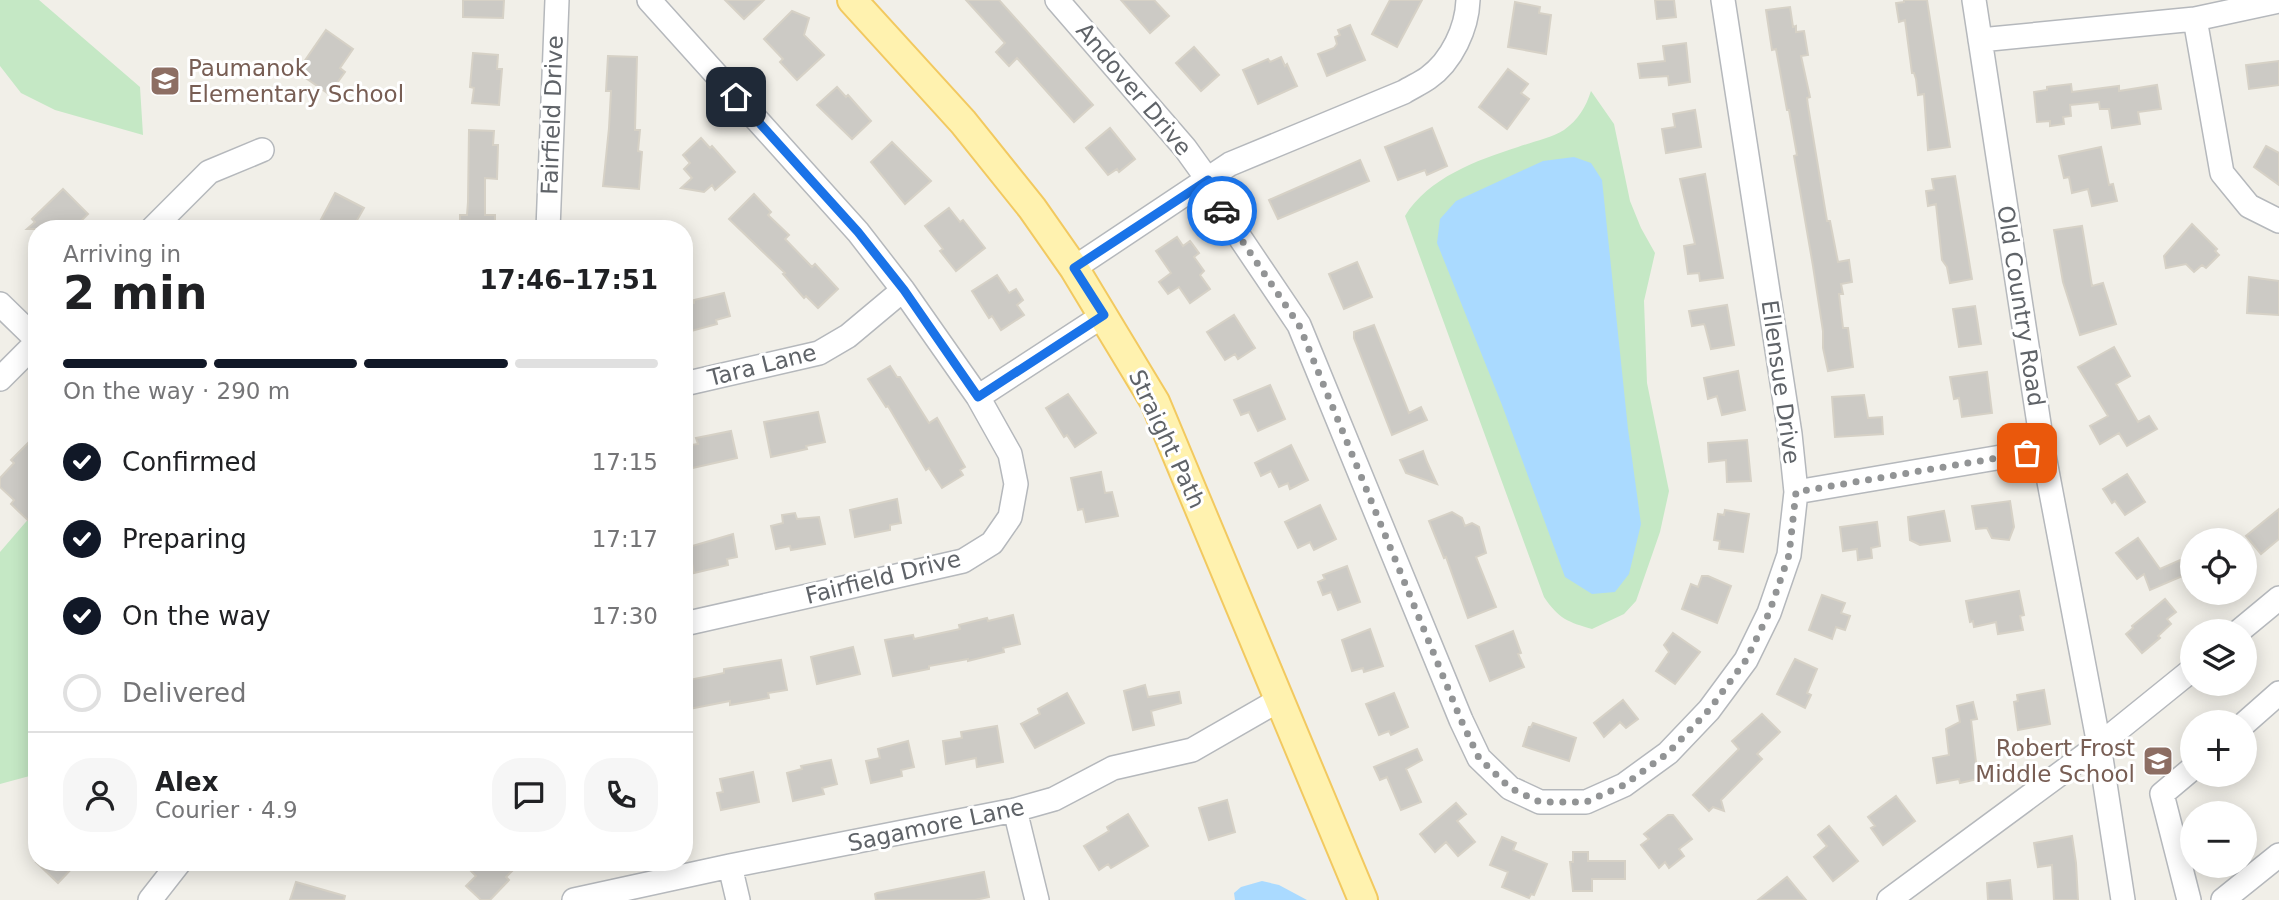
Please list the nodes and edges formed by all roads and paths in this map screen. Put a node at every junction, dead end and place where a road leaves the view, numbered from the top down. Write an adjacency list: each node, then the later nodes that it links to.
1 (557, 0): 14 (street, Fairfield Drive)
2 (649, 0): 17 (street, Fairfield Drive)
3 (852, 0): 16 (main road, Straight Path)
4 (1057, 0): 12 (street, Andover Drive)
5 (1468, 0): 12 (street)
6 (1723, 0): 26 (street, Ellensue Drive)
7 (1974, 0): 10 (street, Old Country Road)
8 (2272, 1): 9 (street)
9 (2195, 19): 10 (street); 15 (street)
10 (1980, 40): 25 (street, Old Country Road)
11 (262, 150): 13 (street)
12 (1208, 180): 16 (street); 26 (street, Ellensue Drive)
13 (161, 220)
14 (548, 220)
15 (2279, 221)
16 (1074, 268): 19 (main road, Straight Path)
17 (904, 290): 23 (street, Tara Lane); 24 (street, Fairfield Drive)
18 (0, 304): 20 (street)
19 (1104, 315): 24 (street); 32 (main road, Straight Path)
20 (28, 332)
21 (28, 350): 22 (street)
22 (0, 379)
23 (693, 382)
24 (978, 397): 29 (street, Fairfield Drive)
25 (2043, 450): 26 (street); 34 (street, Old Country Road)
26 (1796, 492)
27 (2279, 598): 28 (street)
28 (2254, 619)
29 (693, 622)
30 (2180, 680): 34 (street)
31 (2277, 698): 33 (street)
32 (1279, 700): 36 (street, Sagamore Lane); 44 (main road, Straight Path)
33 (2257, 714)
34 (2099, 745): 45 (street); 46 (street, Old Country Road)
35 (2180, 779): 47 (street)
36 (1014, 810): 38 (street, Sagamore Lane); 43 (street)
37 (2279, 855): 48 (street)
38 (730, 866): 41 (street, Sagamore Lane); 42 (street)
39 (173, 871): 40 (street)
40 (150, 900)
41 (574, 900)
42 (738, 900)
43 (1037, 900)
44 (1363, 900)
45 (1889, 900)
46 (2123, 900)
47 (2189, 900)
48 (2223, 900)

